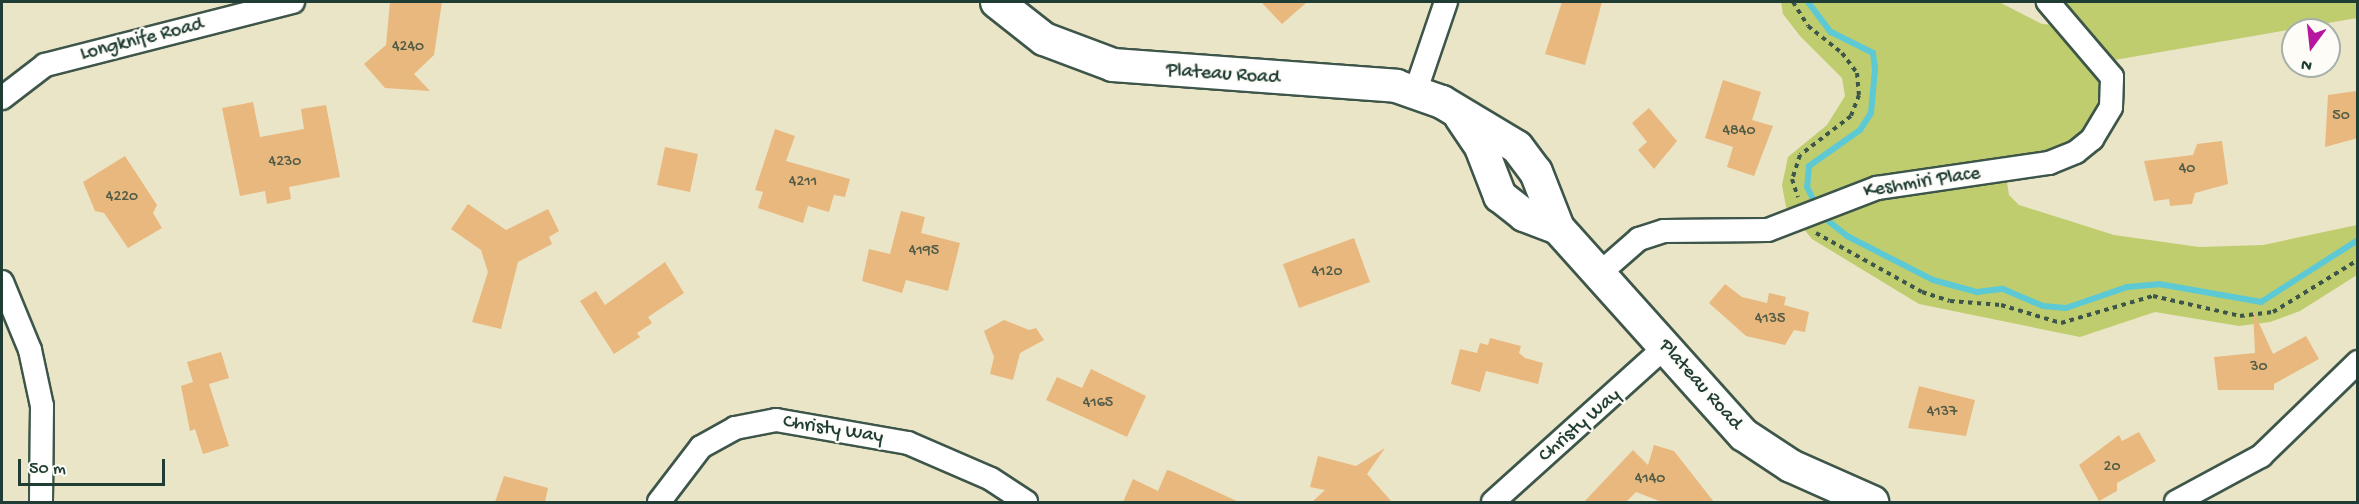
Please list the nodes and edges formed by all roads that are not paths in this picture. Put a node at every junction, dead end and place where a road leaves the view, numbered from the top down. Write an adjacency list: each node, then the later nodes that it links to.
1 (293, 2): 6 (street, Longknife Road)
2 (997, 2): 5 (street, Plateau Road)
3 (1446, 2): 5 (street)
4 (2048, 2): 9 (street, Keshmiri Place)
5 (1416, 90): 7 (street, Plateau Road)
6 (2, 98)
7 (1460, 116): 8 (street, Plateau Road); 8 (street, Plateau Road)
8 (1558, 228): 9 (street, Plateau Road)
9 (1600, 273): 11 (street, Plateau Road)
10 (2, 282): 13 (street)
11 (1665, 347): 16 (street, Christy Way); 17 (street, Plateau Road)
12 (2358, 362): 18 (street)
13 (40, 502)
14 (659, 502): 15 (street, Christy Way)
15 (1026, 502)
16 (1493, 502)
17 (1872, 502)
18 (2176, 502)

